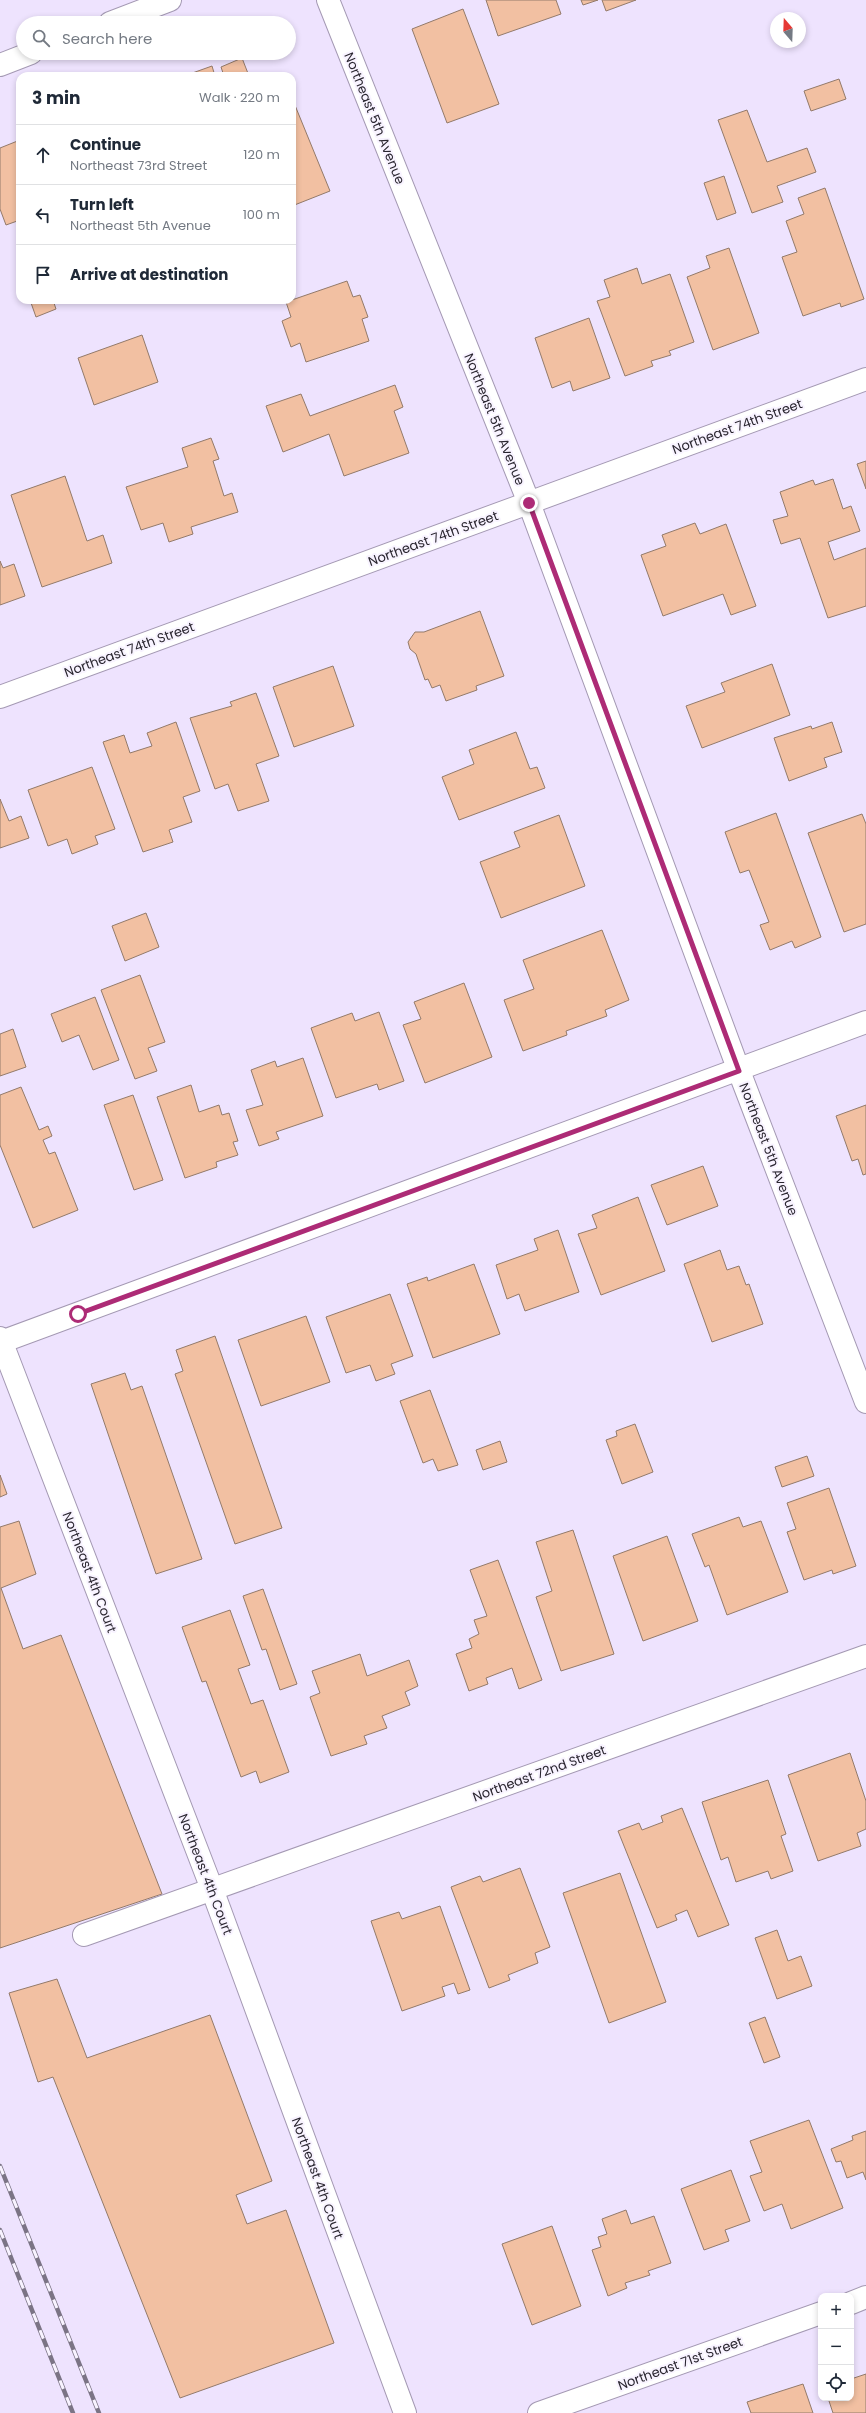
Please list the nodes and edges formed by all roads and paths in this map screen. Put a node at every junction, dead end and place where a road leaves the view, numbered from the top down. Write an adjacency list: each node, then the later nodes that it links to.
1 (170, 0): 3 (street)
2 (328, 0): 7 (street, Northeast 5th Avenue)
3 (128, 16)
4 (16, 59): 5 (street)
5 (0, 65)
6 (866, 379): 7 (street, Northeast 74th Street)
7 (529, 503): 8 (street, Northeast 74th Street); 10 (street, Northeast 5th Avenue)
8 (0, 696)
9 (866, 1022): 10 (street)
10 (739, 1071): 11 (street); 13 (street, Northeast 5th Avenue)
11 (1, 1340): 12 (street, Northeast 4th Court)
12 (8, 1384): 15 (street, Northeast 4th Court)
13 (866, 1402)
14 (866, 1656): 15 (street, Northeast 72nd Street)
15 (212, 1889): 16 (street, Northeast 72nd Street); 20 (street, Northeast 4th Court)
16 (84, 1935)
17 (866, 2297): 18 (street)
18 (854, 2301)
19 (818, 2314): 21 (street, Northeast 71st Street)
20 (405, 2413)
21 (539, 2413)

